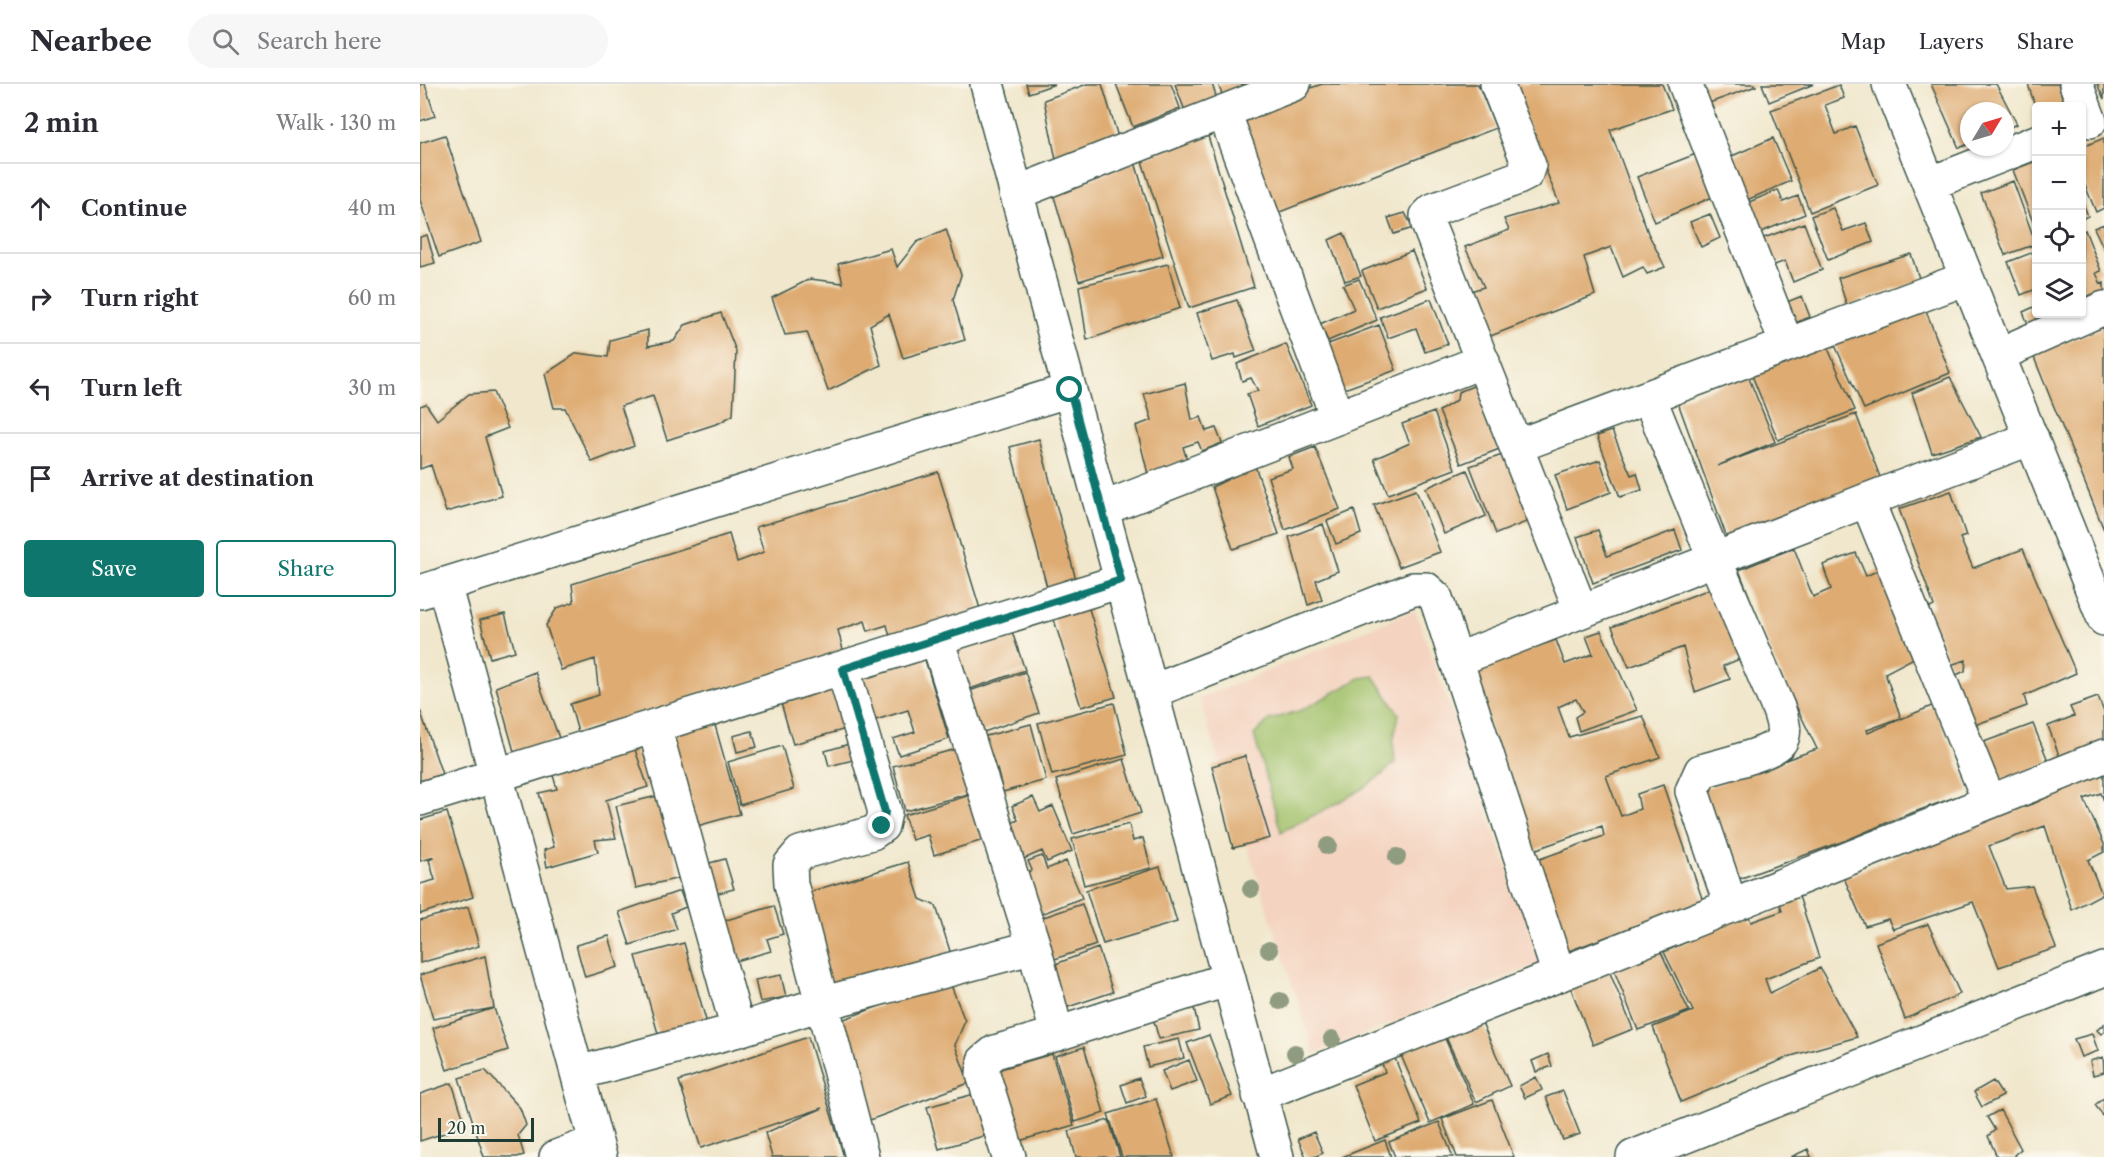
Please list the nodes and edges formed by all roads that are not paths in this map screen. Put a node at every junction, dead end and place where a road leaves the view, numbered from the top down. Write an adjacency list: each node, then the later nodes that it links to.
1 (987, 84): 11 (street)
2 (1294, 84): 7 (street)
3 (1497, 84): 16 (street)
4 (1685, 84): 14 (street)
5 (1889, 84): 10 (street)
6 (2076, 84): 8 (street)
7 (1224, 112): 11 (street); 19 (street)
8 (2092, 120)
9 (2032, 144): 10 (street)
10 (1929, 184): 12 (street)
11 (1016, 193): 17 (street)
12 (1967, 278): 14 (street); 15 (street)
13 (2104, 308): 15 (street)
14 (1787, 345): 18 (street)
15 (1998, 355): 20 (street)
16 (1483, 361): 19 (street); 21 (street)
17 (1070, 390): 23 (street); 26 (street)
18 (1649, 397): 21 (street); 24 (street)
19 (1337, 417): 23 (street)
20 (2032, 438): 22 (street); 28 (street)
21 (1516, 446): 27 (street)
22 (1867, 500): 24 (street); 37 (street)
23 (1102, 509): 25 (street)
24 (1715, 560): 27 (street); 38 (street)
25 (1121, 580): 29 (street); 32 (street)
26 (432, 588): 35 (street)
27 (1581, 611): 30 (street)
28 (2104, 619)
29 (937, 639): 31 (street); 39 (street)
30 (1456, 660): 32 (street); 41 (street)
31 (843, 669): 33 (street); 43 (street)
32 (1151, 692): 42 (street)
33 (654, 726): 35 (street); 44 (street)
34 (2104, 756): 37 (street)
35 (496, 776): 36 (street); 46 (street)
36 (420, 799)
37 (1989, 801): 38 (street)
38 (1731, 906): 41 (street)
39 (1034, 947): 43 (street); 45 (street)
40 (2104, 969): 53 (street)
41 (1559, 975): 47 (street)
42 (1229, 979): 45 (street); 47 (street)
43 (821, 1004): 44 (street); 50 (street)
44 (738, 1030): 46 (street)
45 (1057, 1034): 51 (street)
46 (578, 1073): 48 (street)
47 (1259, 1095): 52 (street)
48 (598, 1150): 49 (street)
49 (556, 1157)
50 (862, 1157)
51 (1009, 1157)
52 (1277, 1157)
53 (1633, 1157)

